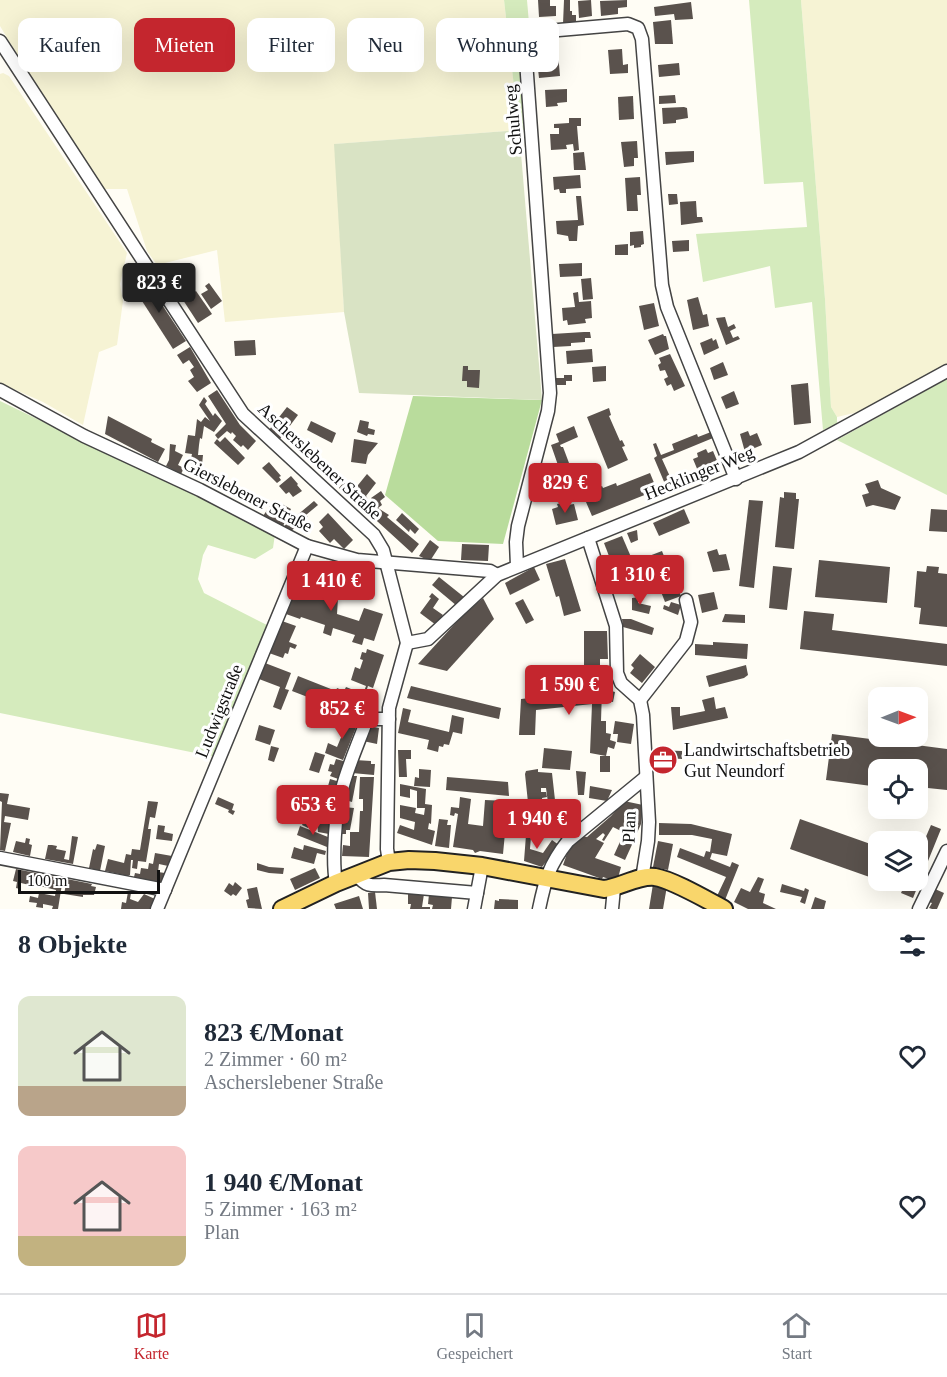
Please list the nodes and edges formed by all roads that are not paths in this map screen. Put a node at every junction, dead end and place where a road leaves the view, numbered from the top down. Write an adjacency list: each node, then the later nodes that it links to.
1 (0, 41): 7 (street, Ascherslebener Straße)
2 (947, 371): 4 (street, Hecklinger Weg)
3 (0, 390): 6 (street, Gierslebener Straße)
4 (736, 478): 5 (street, Hecklinger Weg); 8 (street, Schulweg)
5 (588, 538): 8 (street, Hecklinger Weg); 12 (street)
6 (307, 546): 7 (street, Gierslebener Straße); 24 (street, Ludwigstraße)
7 (387, 564): 9 (street, Gierslebener Straße); 11 (street, Ascherslebener Straße)
8 (518, 566): 9 (street, Hecklinger Weg)
9 (496, 575): 11 (street, Hecklinger Weg)
10 (686, 600): 12 (street)
11 (407, 643): 13 (street)
12 (640, 700): 14 (street, Plan)
13 (389, 719): 17 (street); 22 (street)
14 (646, 777): 20 (street, Plan); 21 (street, Plan)
15 (947, 851): 32 (street)
16 (0, 858): 24 (street)
17 (389, 862): 18 (main road); 19 (main road)
18 (482, 866): 20 (main road); 25 (street)
19 (357, 875): 22 (main road); 25 (street)
20 (545, 879): 23 (main road); 29 (street, Plan)
21 (642, 879): 23 (main road); 31 (main road)
22 (336, 883): 27 (main road)
23 (614, 888): 30 (street)
24 (165, 890): 26 (street, Ludwigstraße)
25 (477, 893): 28 (street)
26 (157, 909)
27 (282, 909)
28 (474, 909)
29 (540, 909)
30 (612, 909)
31 (724, 909)
32 (919, 909)

